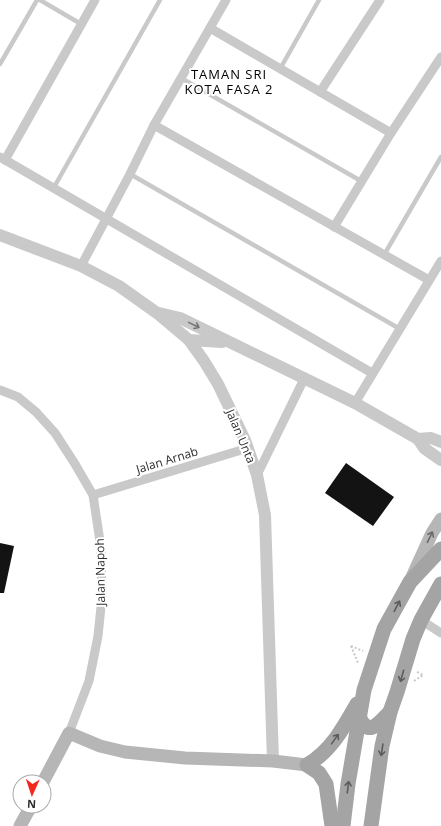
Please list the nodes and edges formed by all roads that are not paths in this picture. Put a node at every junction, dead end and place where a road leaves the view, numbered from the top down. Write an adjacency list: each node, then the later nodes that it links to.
1 (38, 0): 7 (lane); 10 (lane)
2 (95, 0): 7 (street)
3 (160, 0): 20 (lane)
4 (226, 0): 8 (street)
5 (319, 0): 11 (lane)
6 (380, 0): 13 (street)
7 (81, 24): 17 (street)
8 (210, 28): 11 (street); 12 (street)
9 (441, 57): 15 (street)
10 (0, 64)
11 (280, 69): 13 (street)
12 (180, 78): 14 (street); 19 (lane)
13 (320, 92): 15 (street)
14 (154, 125): 18 (street); 22 (street)
15 (391, 133): 19 (street)
16 (441, 157): 24 (lane)
17 (3, 159): 20 (street)
18 (130, 174): 21 (street); 29 (lane)
19 (361, 181): 22 (street)
20 (53, 189): 21 (street)
21 (106, 219): 26 (street); 32 (street)
22 (334, 227): 24 (street)
23 (0, 235): 26 (street, Jalan Unta)
24 (384, 254): 27 (street)
25 (441, 261): 27 (street)
26 (81, 266): 28 (street, Jalan Unta)
27 (429, 280): 29 (street)
28 (157, 313): 30 (street, Jalan Unta); 31 (street, one-way to 31)
29 (400, 330): 32 (street)
30 (189, 340): 31 (street); 38 (street, Jalan Unta)
31 (231, 343): 33 (street)
32 (372, 373): 35 (street)
33 (304, 379): 35 (street); 40 (street)
34 (0, 390): 41 (street, Jalan Napoh)
35 (355, 403): 36 (street)
36 (418, 438): 37 (street); 39 (street)
37 (441, 442)
38 (248, 448): 40 (street, Jalan Unta); 41 (street, Jalan Arnab)
39 (441, 460)
40 (257, 475): 52 (street, Jalan Unta)
41 (93, 495): 51 (street, Jalan Napoh)
42 (441, 518): 44 (main road, one-way to 42)
43 (441, 548): 44 (main road)
44 (410, 582): 48 (main road, one-way to 44)
45 (441, 584): 46 (main road)
46 (421, 620): 47 (street); 49 (main road, one-way to 49)
47 (441, 633)
48 (364, 690): 50 (main road); 53 (main road, one-way to 48)
49 (390, 712): 50 (main road); 59 (main road, one-way to 59)
50 (359, 717): 58 (main road, one-way to 50)
51 (69, 733): 52 (main road); 54 (main road, Jalan Napoh)
52 (273, 761): 53 (main road)
53 (307, 765): 57 (main road)
54 (47, 774)
55 (27, 814): 56 (main road)
56 (20, 826)
57 (332, 826)
58 (343, 826)
59 (371, 826)

